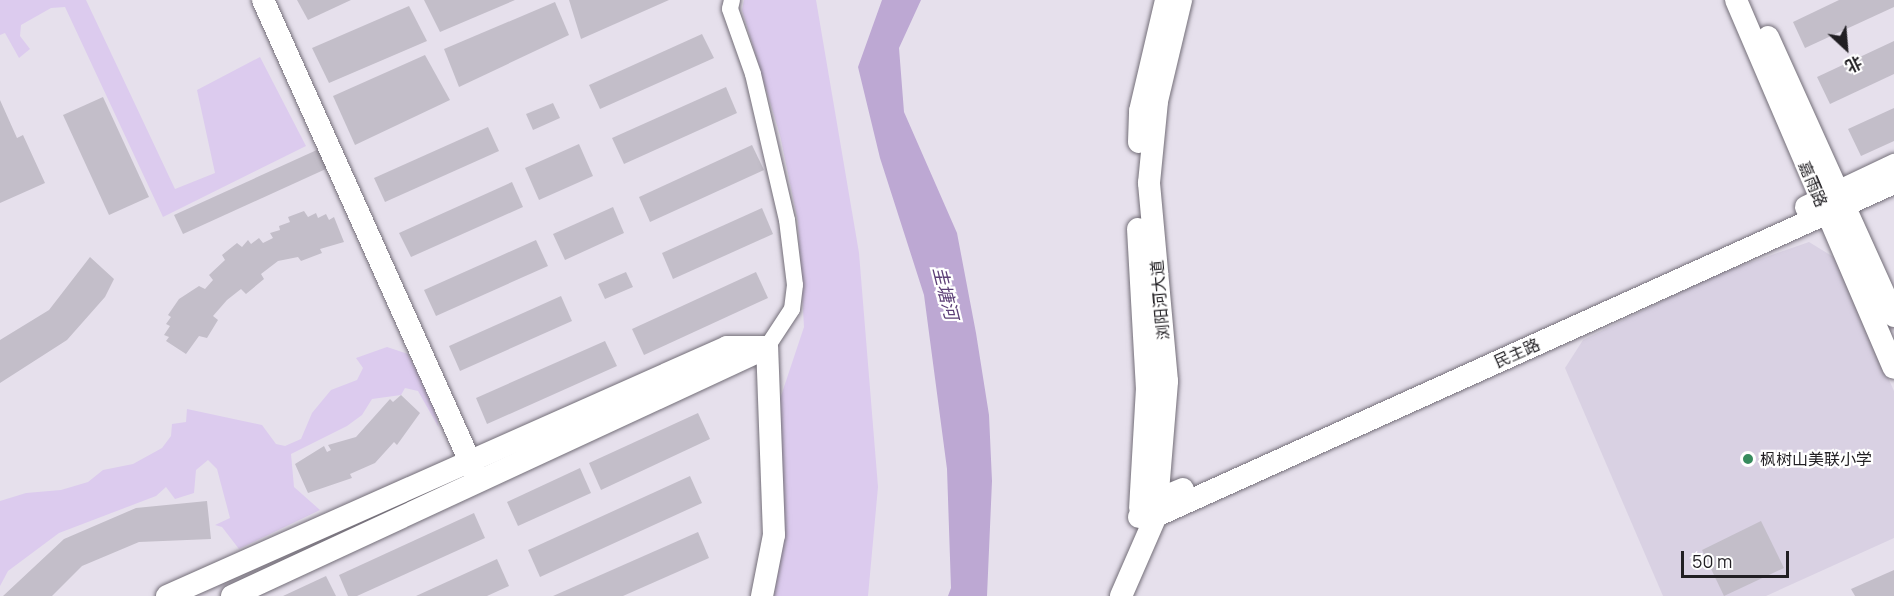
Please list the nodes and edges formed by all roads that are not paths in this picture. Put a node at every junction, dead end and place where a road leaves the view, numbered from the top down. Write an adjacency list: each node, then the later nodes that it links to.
1 (263, 0): 13 (street)
2 (732, 0): 11 (street)
3 (1166, 0): 15 (street, 浏阳河大道)
4 (1181, 0): 15 (street, 浏阳河大道)
5 (1736, 0): 9 (street, 嘉雨路)
6 (1752, 0): 9 (street, 嘉雨路)
7 (1894, 165): 9 (street, 民主路)
8 (1894, 183): 9 (street, 民主路)
9 (1831, 203): 10 (street, 嘉雨路); 12 (street, 嘉雨路); 15 (street, 民主路)
10 (1894, 316)
11 (767, 347): 13 (street); 14 (street); 18 (street)
12 (1894, 368)
13 (471, 461): 14 (street); 16 (street)
14 (480, 484): 17 (street)
15 (1148, 507): 19 (street, 浏阳河大道); 20 (street, 浏阳河大道)
16 (167, 596)
17 (232, 596)
18 (762, 596)
19 (1106, 596)
20 (1121, 596)

